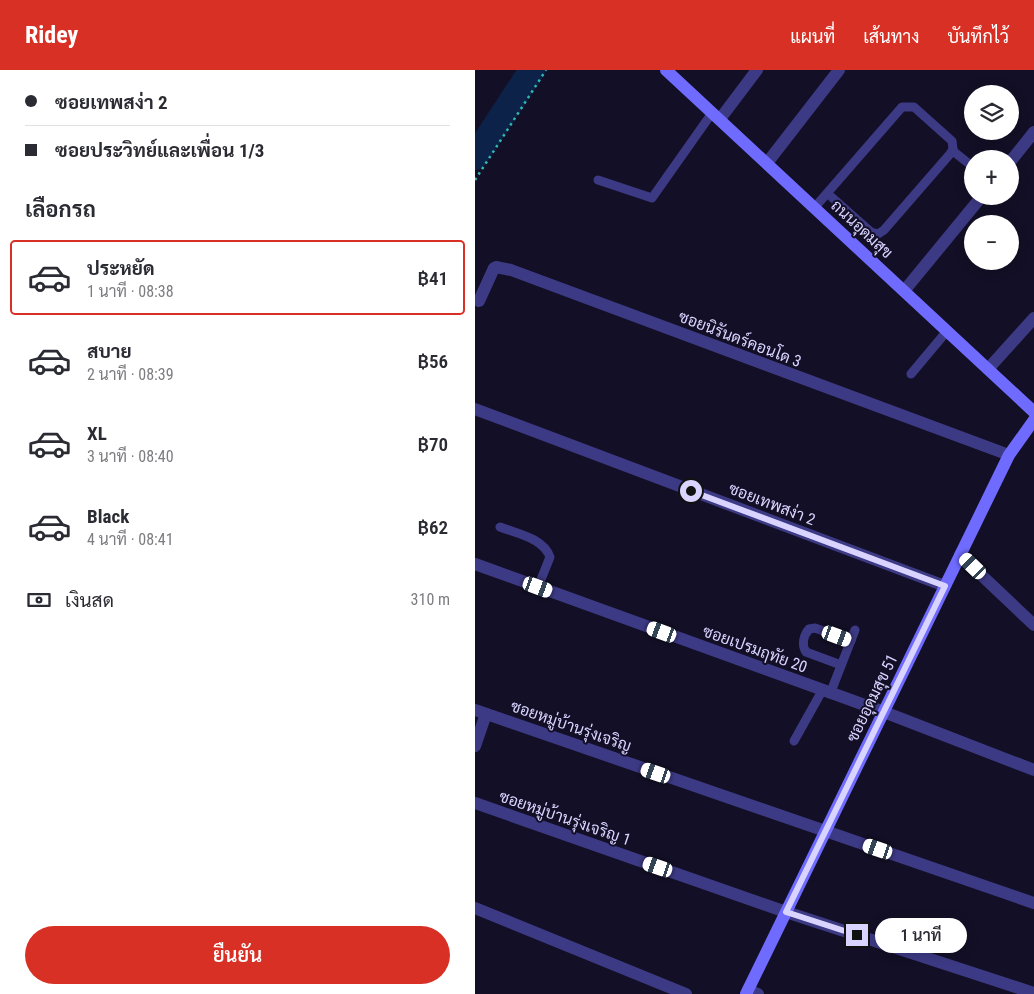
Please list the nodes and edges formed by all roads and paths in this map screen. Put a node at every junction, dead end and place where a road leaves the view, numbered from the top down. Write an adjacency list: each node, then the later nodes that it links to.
1 (546, 70): 11 (path)
2 (666, 70): 5 (street, ถนนอุดมสุข)
3 (757, 70): 5 (street)
4 (839, 70): 10 (street)
5 (716, 116): 10 (street, ถนนอุดมสุข); 12 (lane)
6 (1034, 132): 8 (street)
7 (953, 151): 9 (lane); 13 (lane); 13 (lane)
8 (1019, 151)
9 (964, 160)
10 (767, 163): 15 (street, ถนนอุดมสุข)
11 (475, 180)
12 (598, 180)
13 (827, 193): 15 (lane)
14 (975, 205): 16 (street)
15 (815, 207): 16 (street, ถนนอุดมสุข)
16 (904, 292): 19 (street, ถนนอุดมสุข)
17 (479, 301): 25 (street, ซอยนิรันดร์คอนโด 3)
18 (1034, 318): 20 (street)
19 (947, 331): 20 (street, ถนนอุดมสุข); 21 (lane)
20 (988, 369): 23 (street, ถนนอุดมสุข)
21 (911, 374)
22 (475, 409): 29 (street, ซอยเทพสง่า 2)
23 (1034, 412)
24 (1034, 420): 25 (street, ซอยอุดมสุข 51)
25 (1009, 456): 27 (street, ซอยอุดมสุข 51)
26 (500, 527): 30 (lane)
27 (961, 554): 29 (street, ซอยอุดมสุข 51); 31 (street)
28 (475, 564): 30 (street, ซอยเปรมฤทัย 20)
29 (945, 586): 37 (street, ซอยอุดมสุข 51)
30 (538, 587): 35 (street, ซอยเปรมฤทัย 20)
31 (1034, 625)
32 (855, 630): 33 (lane)
33 (851, 641): 34 (lane); 34 (lane)
34 (841, 665): 35 (lane)
35 (826, 692): 37 (street, ซอยเปรมฤทัย 20); 38 (lane)
36 (480, 712): 39 (street); 42 (street, ซอยหมู่บ้านรุ่งเจริญ)
37 (884, 712): 40 (street, ซอยเปรมฤทัย 20); 42 (street, ซอยอุดมสุข 51)
38 (794, 741)
39 (475, 746)
40 (1034, 770)
41 (475, 803): 45 (street, ซอยหมู่บ้านรุ่งเจริญ 1)
42 (825, 831): 43 (street, ซอยหมู่บ้านรุ่งเจริญ); 45 (street, ซอยอุดมสุข 51)
43 (1034, 903)
44 (475, 908): 48 (street)
45 (786, 912): 46 (street, ซอยอุดมสุข 51); 47 (street, ซอยหมู่บ้านรุ่งเจริญ 1)
46 (751, 993)
47 (1034, 993)
48 (686, 994)

